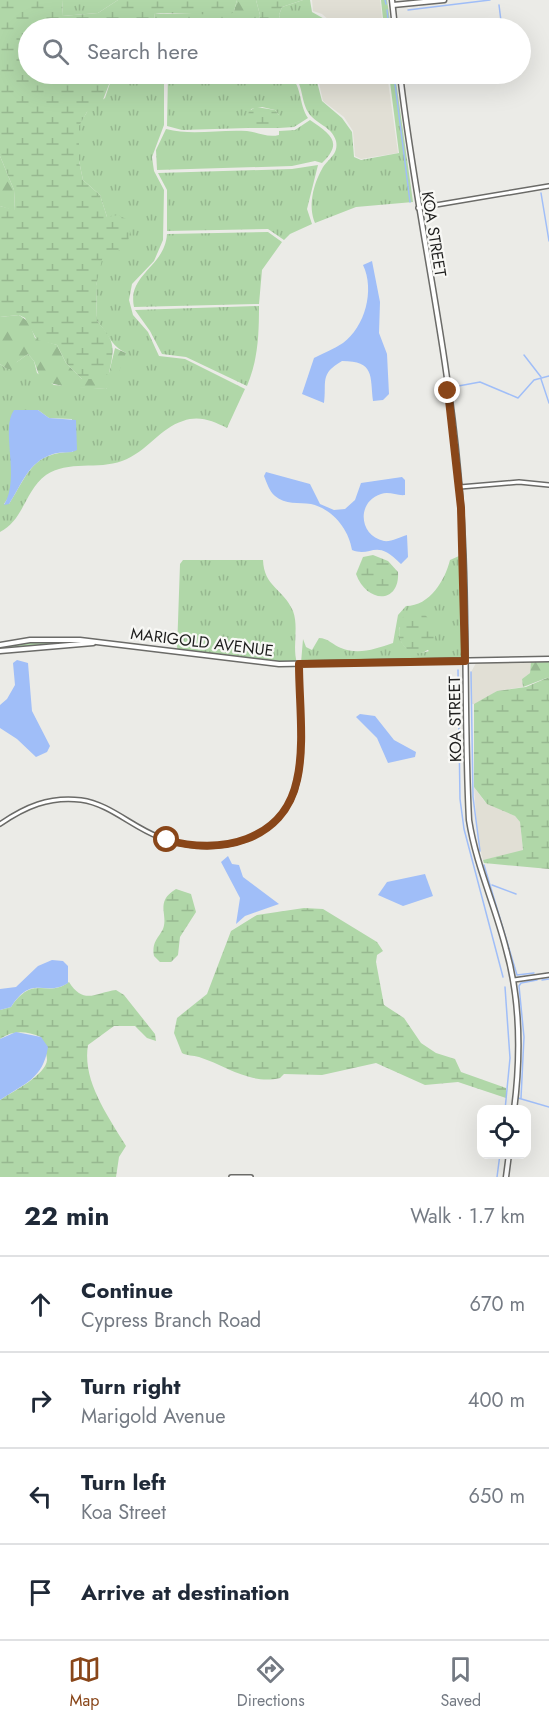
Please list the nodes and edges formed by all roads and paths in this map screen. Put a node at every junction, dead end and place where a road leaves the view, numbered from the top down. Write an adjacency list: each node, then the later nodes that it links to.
1 (444, 0): 2 (main road)
2 (392, 3): 3 (main road)
3 (394, 18)
4 (401, 84): 6 (main road, KOA STREET)
5 (549, 186): 6 (street)
6 (418, 208): 8 (main road, KOA STREET)
7 (549, 485): 8 (street)
8 (460, 487): 13 (main road, KOA STREET)
9 (103, 643): 10 (main road, MARIGOLD AVENUE); 11 (main road, MARIGOLD AVENUE); 14 (main road, MARIGOLD AVENUE)
10 (0, 645)
11 (0, 651)
12 (549, 659): 13 (main road, MARIGOLD AVENUE)
13 (465, 661): 14 (main road, MARIGOLD AVENUE); 17 (main road, KOA STREET)
14 (299, 664): 15 (street)
15 (0, 824)
16 (549, 975): 17 (street)
17 (514, 980): 18 (main road, KOA STREET)
18 (514, 1105)
19 (508, 1159): 22 (main road)
20 (231, 1177): 21 (street)
21 (251, 1177)
22 (506, 1177)

